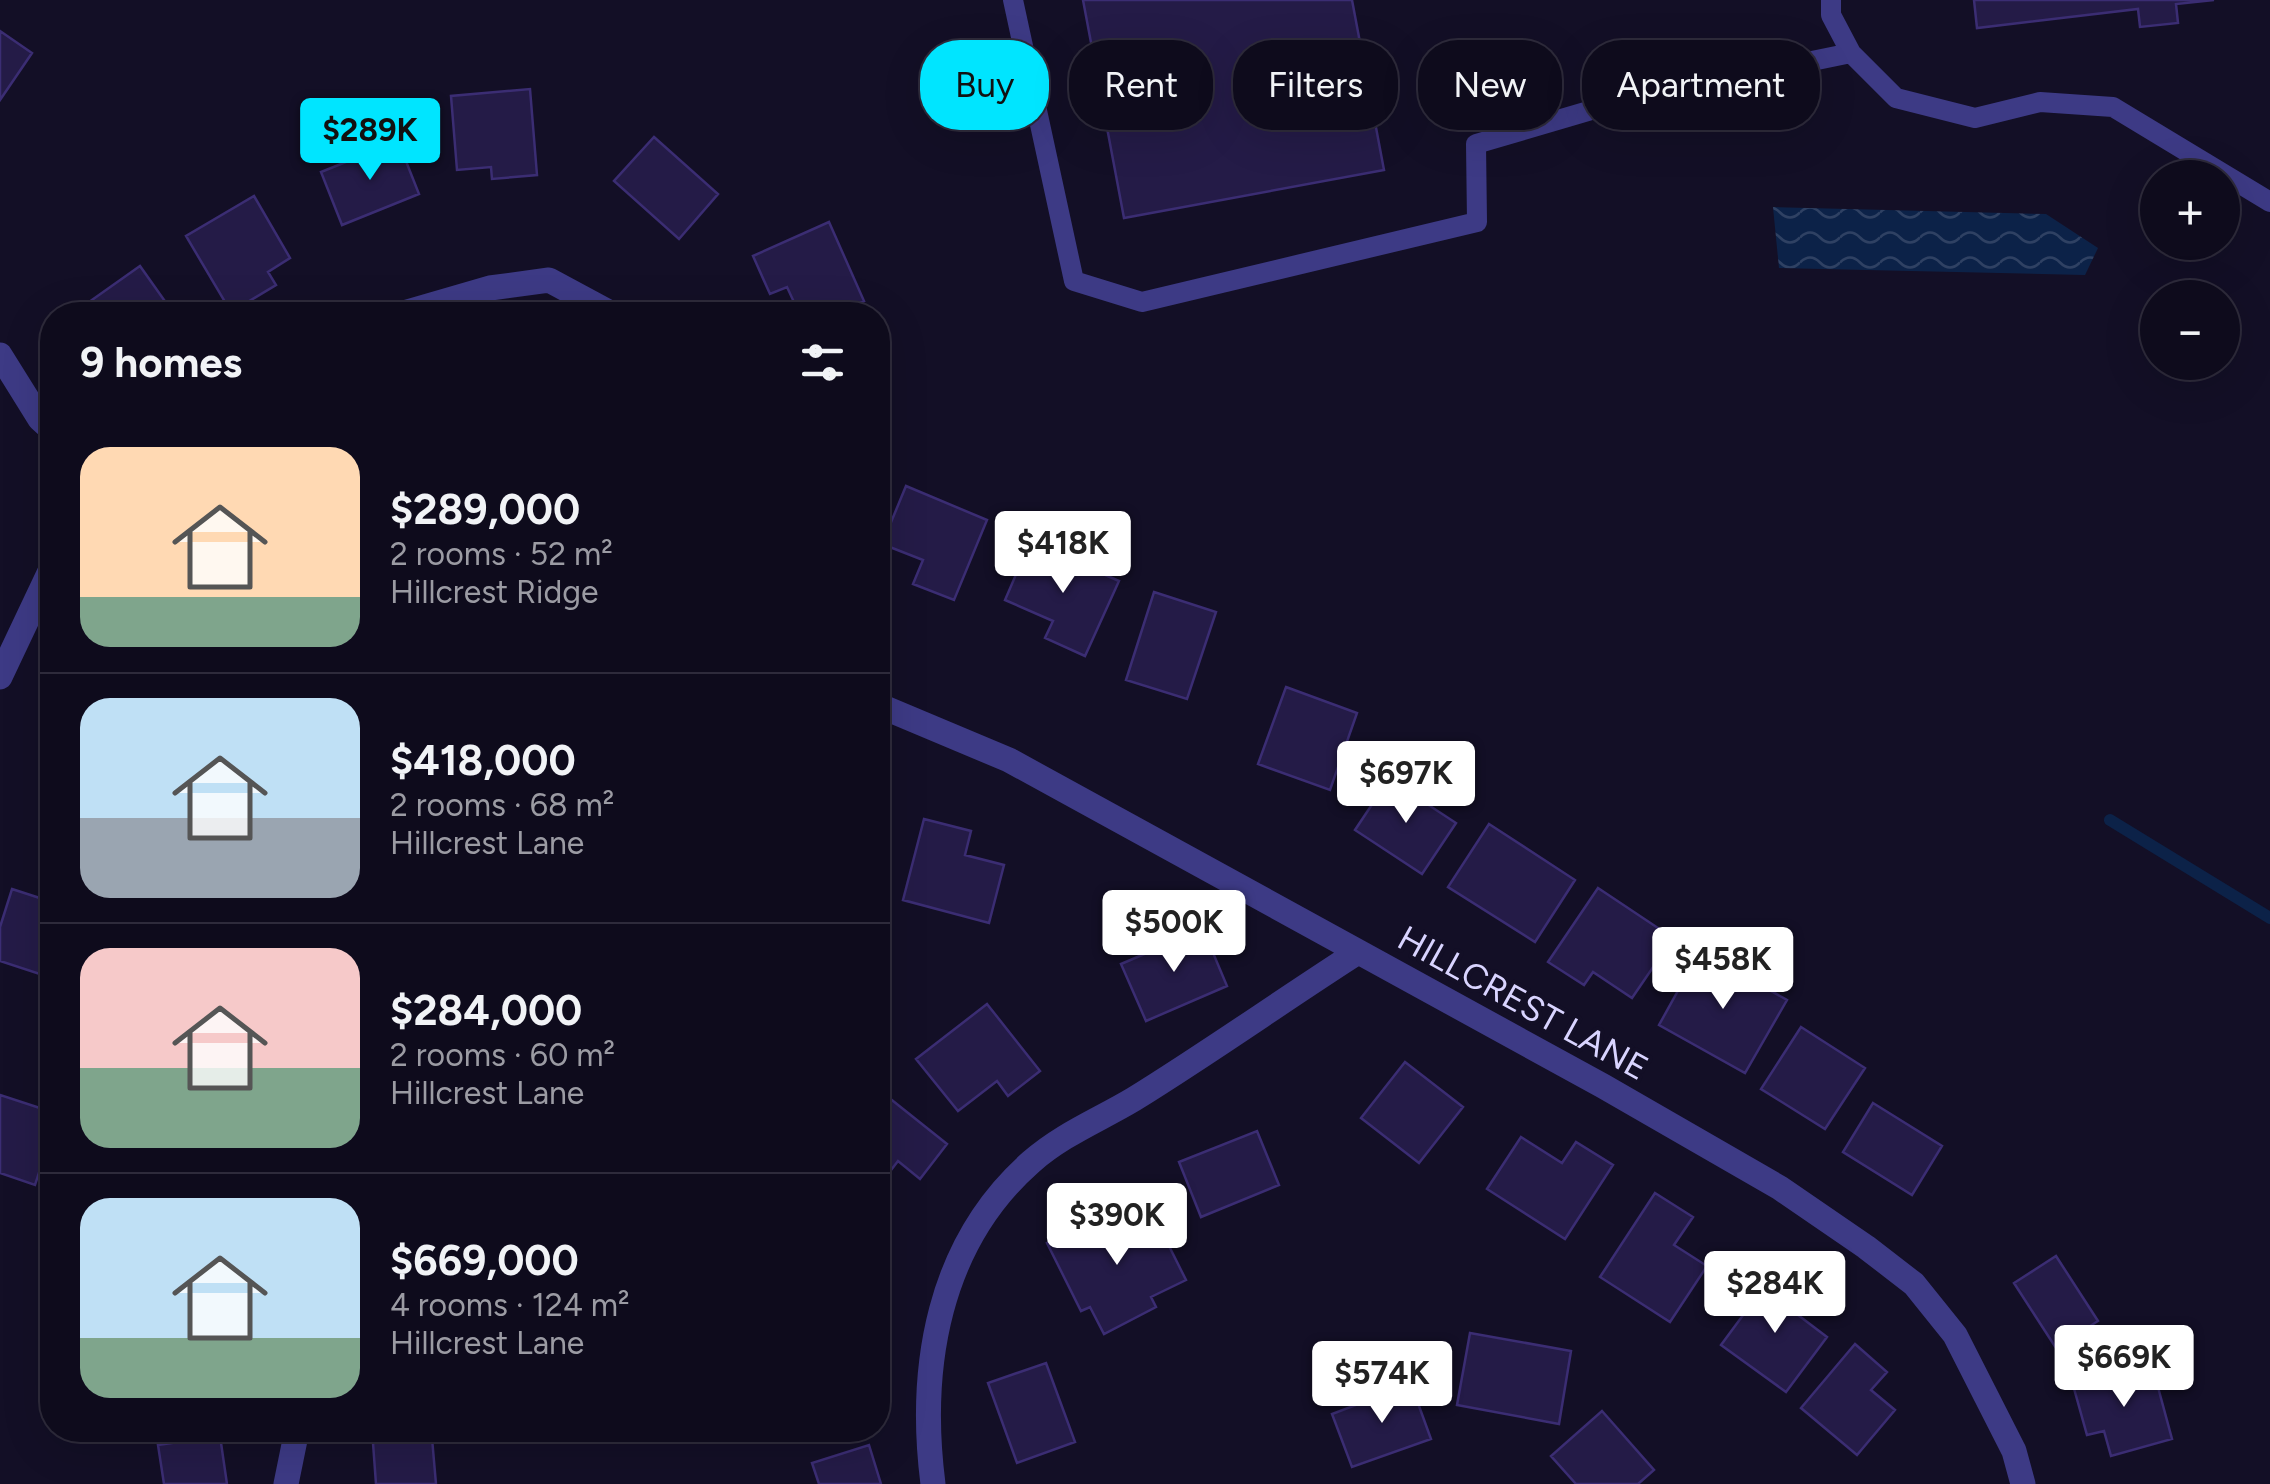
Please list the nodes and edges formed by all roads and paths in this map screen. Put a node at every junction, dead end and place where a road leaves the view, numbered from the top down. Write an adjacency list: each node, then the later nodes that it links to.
1 (1013, 0): 3 (lane)
2 (1831, 0): 3 (lane)
3 (1851, 53): 4 (lane)
4 (2270, 202)
5 (441, 302): 6 (street)
6 (590, 302)
7 (0, 355): 8 (street)
8 (40, 413)
9 (40, 593): 10 (street)
10 (0, 678)
11 (890, 711): 12 (street, HILLCREST LANE)
12 (1358, 952): 15 (street); 16 (street, HILLCREST LANE)
13 (295, 1442): 14 (street)
14 (286, 1484)
15 (932, 1484)
16 (2023, 1484)

